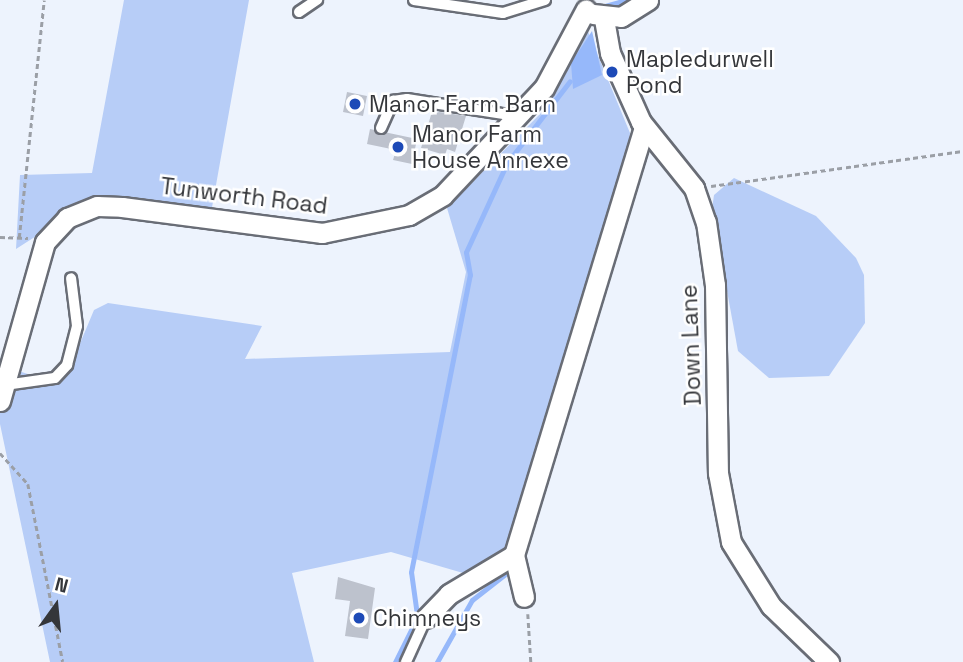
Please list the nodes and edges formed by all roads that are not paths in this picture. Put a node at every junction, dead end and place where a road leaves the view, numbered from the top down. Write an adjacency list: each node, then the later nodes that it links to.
1 (317, 0): 6 (lane)
2 (414, 0): 3 (lane)
3 (545, 0)
4 (648, 0): 7 (street)
5 (583, 5): 7 (street); 8 (street, Tunworth Road)
6 (299, 12)
7 (604, 19): 10 (street, Down Lane)
8 (516, 116): 9 (lane); 12 (street, Tunworth Road)
9 (381, 128)
10 (644, 128): 13 (street); 17 (street, Down Lane)
11 (71, 278): 12 (lane)
12 (3, 393)
13 (514, 555): 14 (street); 15 (street)
14 (524, 597)
15 (426, 618): 16 (lane)
16 (406, 662)
17 (829, 662)

